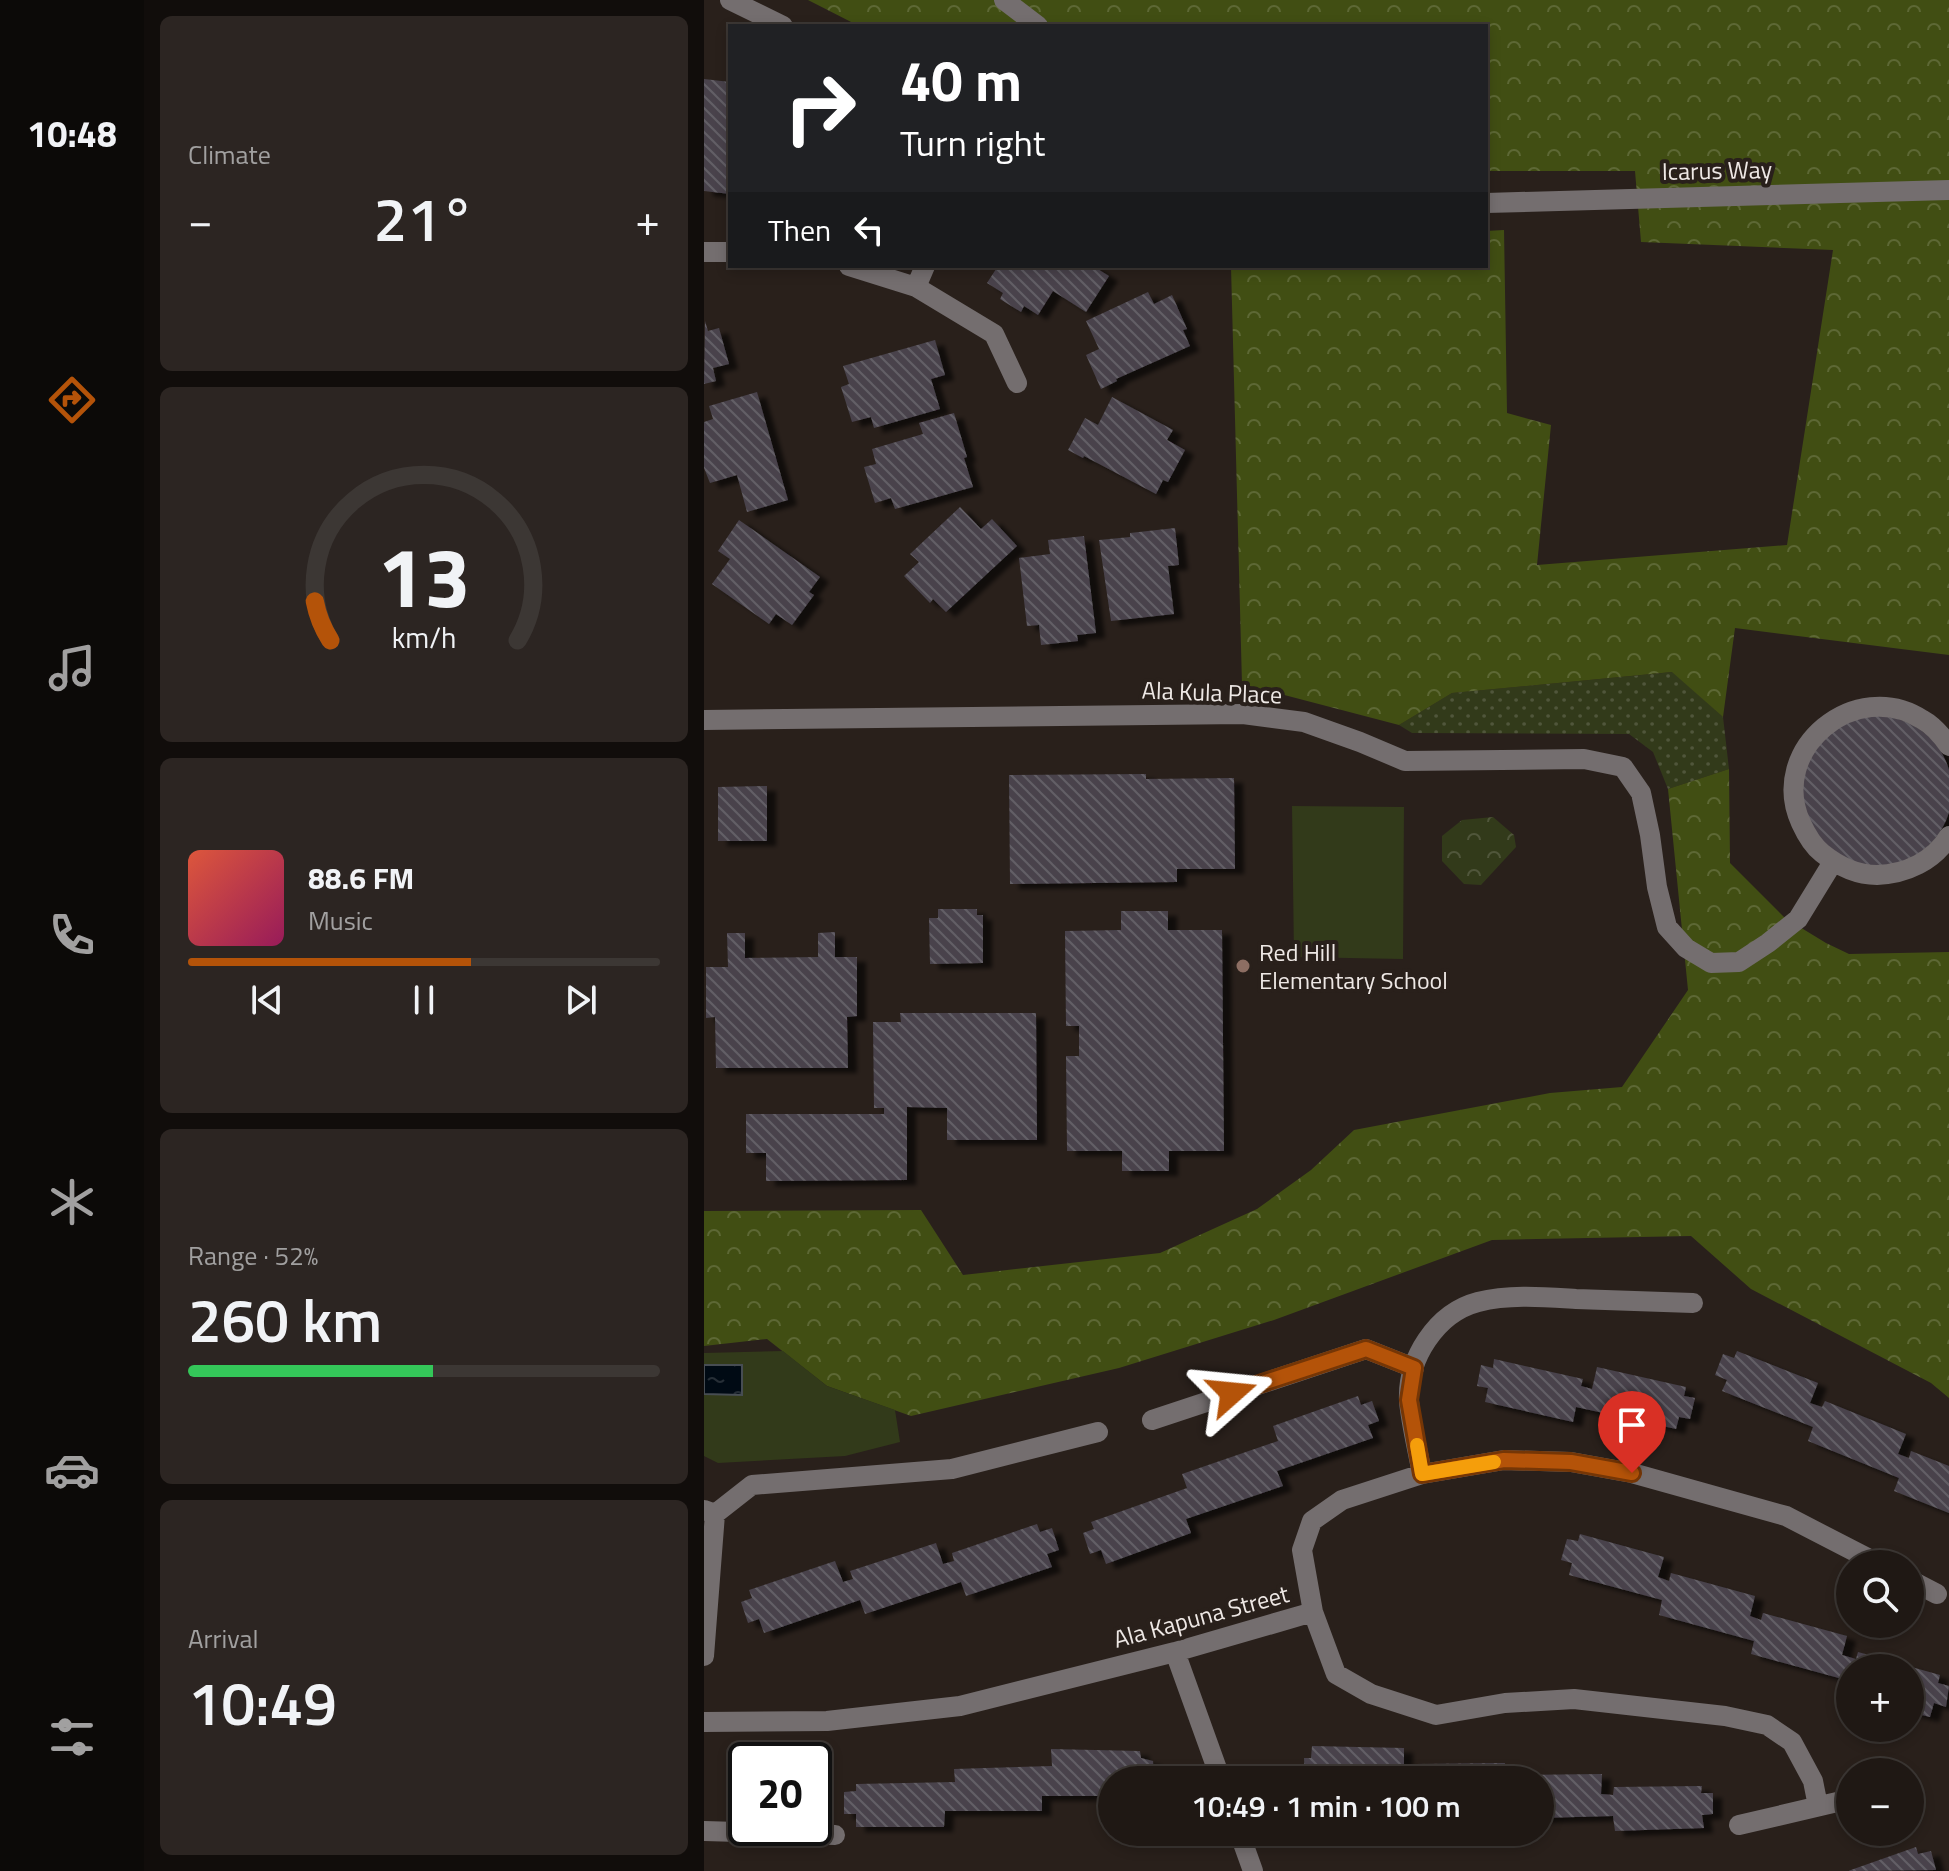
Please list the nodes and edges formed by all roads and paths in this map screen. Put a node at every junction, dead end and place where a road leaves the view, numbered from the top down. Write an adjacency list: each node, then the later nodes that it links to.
1 (730, 0): 3 (street)
2 (1004, 0): 4 (street)
3 (779, 24)
4 (1035, 24)
5 (1949, 190): 6 (street, Icarus Way)
6 (1488, 203)
7 (704, 252): 8 (street)
8 (728, 252)
9 (855, 268): 11 (street)
10 (924, 268): 11 (street)
11 (916, 287): 12 (street)
12 (1017, 383)
13 (704, 720): 16 (street, Ala Kula Place)
14 (1949, 746): 16 (street)
15 (1949, 836): 16 (street)
16 (1833, 862)
17 (1693, 1303): 18 (street)
18 (1414, 1368): 19 (street); 21 (street)
19 (1152, 1420)
20 (1098, 1432): 22 (street)
21 (1422, 1474): 23 (street, Ala Kapuna Street); 26 (street, Ala Kapuna Street)
22 (709, 1512): 28 (street)
23 (1852, 1550)
24 (1924, 1587): 25 (street)
25 (1937, 1594)
26 (1313, 1612): 27 (street, Ala Kapuna Street); 32 (street)
27 (1175, 1652): 29 (street, Ala Kapuna Street); 30 (street)
28 (704, 1656)
29 (704, 1722)
30 (1216, 1766)
31 (1836, 1802): 32 (street)
32 (1818, 1806): 33 (street)
33 (1739, 1825)
34 (704, 1831): 35 (street)
35 (835, 1835)
36 (1244, 1846): 37 (street)
37 (1253, 1871)

